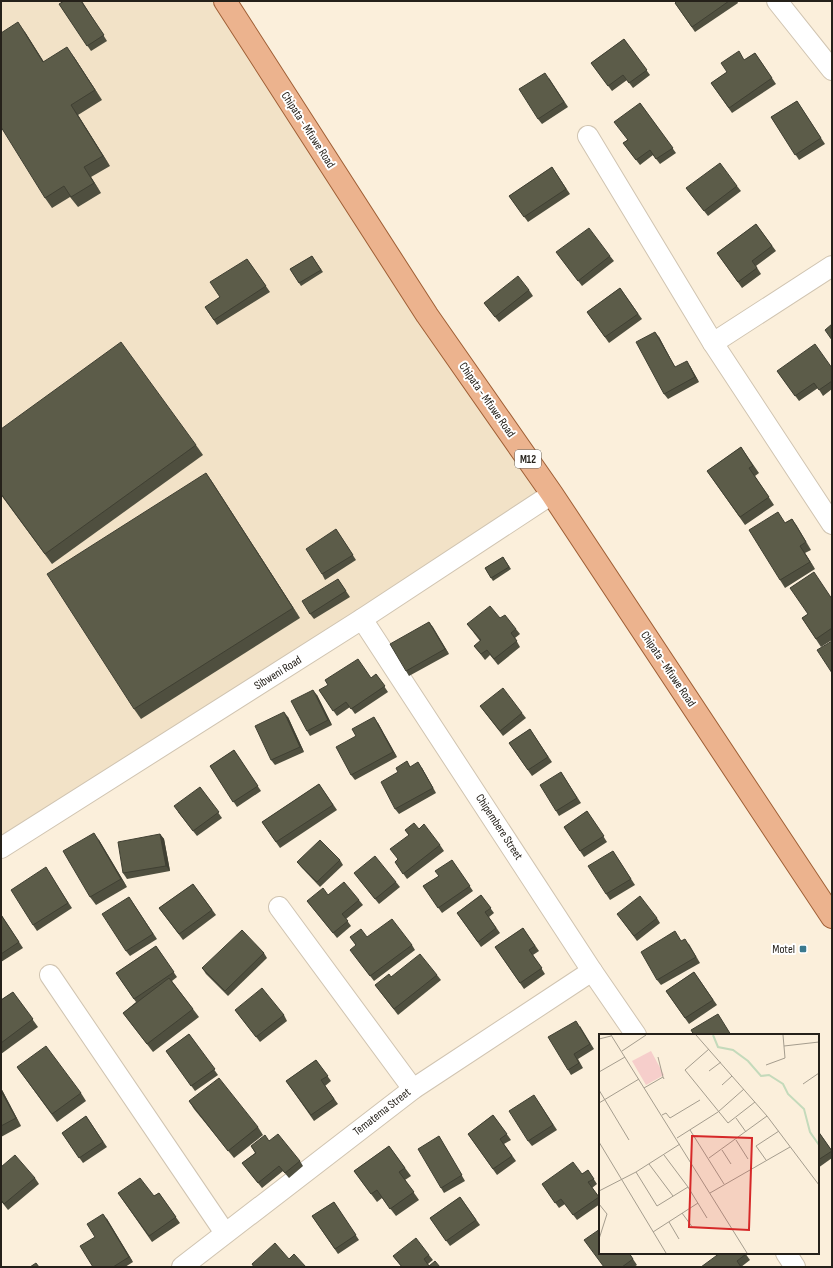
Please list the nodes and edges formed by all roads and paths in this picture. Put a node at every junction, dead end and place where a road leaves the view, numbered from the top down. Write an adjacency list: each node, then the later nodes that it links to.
1 (225, 1): 7 (main road, Chipata - Mfuwe Road / M12)
2 (777, 1): 3 (street)
3 (832, 70)
4 (588, 136): 6 (street)
5 (832, 266): 6 (street)
6 (713, 343): 8 (street)
7 (552, 494): 9 (street, Sibweni Road); 12 (main road, Chipata - Mfuwe Road / M12)
8 (832, 524)
9 (362, 619): 10 (street, Sibweni Road); 13 (street, Chipembere Street)
10 (1, 848)
11 (279, 907): 16 (street)
12 (832, 917)
13 (592, 971): 15 (street, Chipembere Street); 16 (street, Tematema Street)
14 (50, 975): 17 (street)
15 (635, 1034)
16 (413, 1088): 17 (street, Tematema Street)
17 (226, 1233): 19 (street, Tematema Street)
18 (787, 1254): 20 (street)
19 (182, 1267)
20 (796, 1267)

